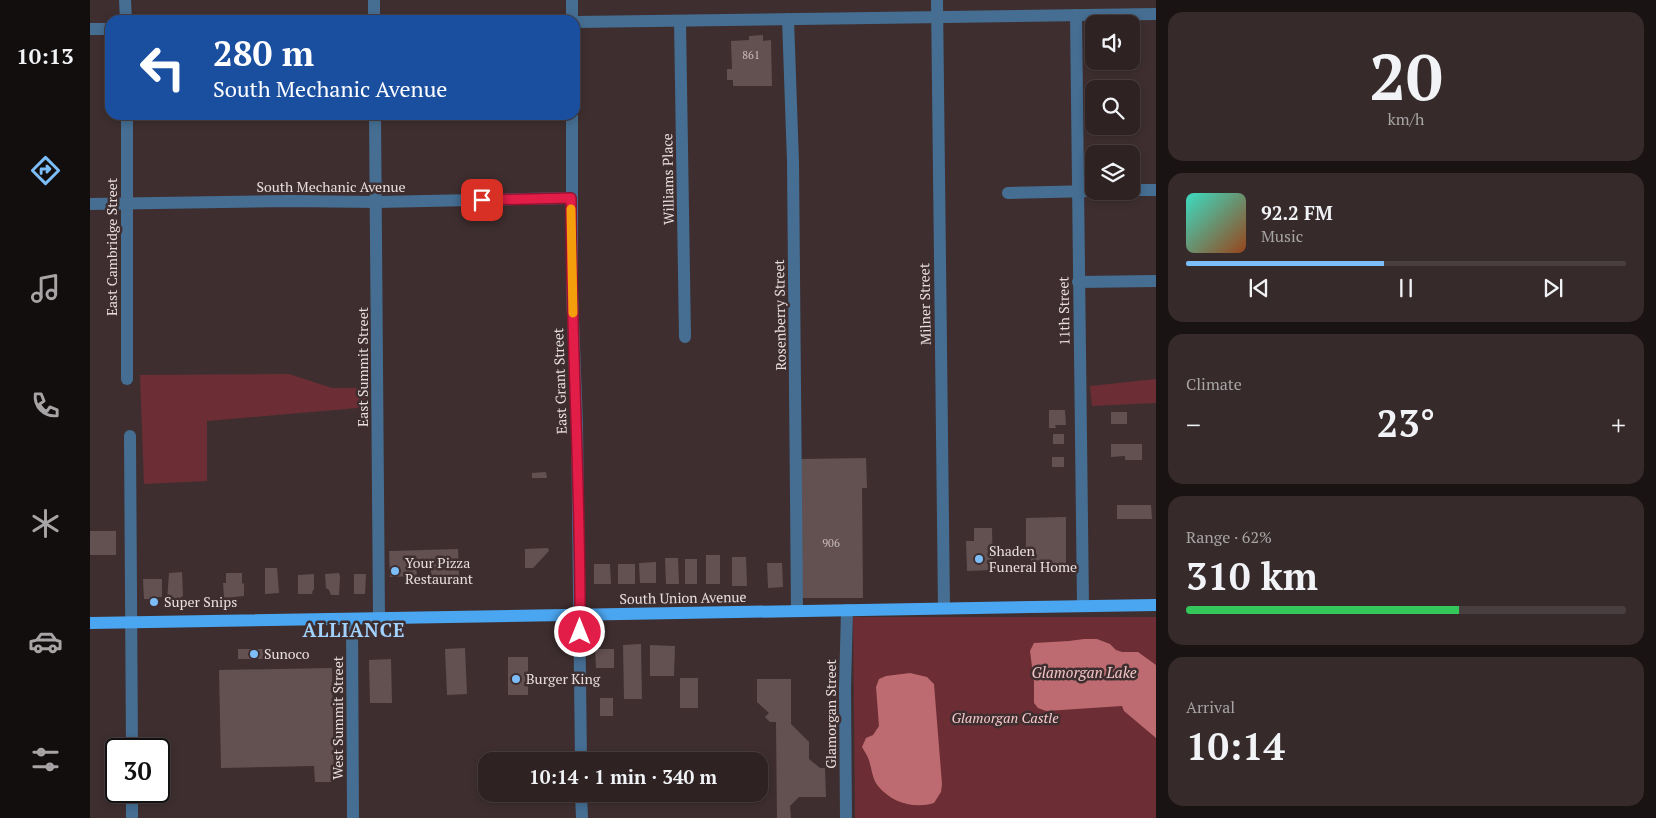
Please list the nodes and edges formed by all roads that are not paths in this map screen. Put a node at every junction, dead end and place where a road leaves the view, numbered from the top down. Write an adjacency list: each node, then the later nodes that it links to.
1 (126, 0): 6 (street)
2 (374, 0): 7 (street)
3 (572, 0): 8 (street)
4 (937, 0): 10 (street, Milner Street)
5 (1156, 14): 9 (street)
6 (126, 15)
7 (374, 15)
8 (572, 15)
9 (1076, 15): 10 (street); 21 (street, 11th Street)
10 (937, 17): 11 (street); 35 (street, Milner Street)
11 (788, 19): 12 (street); 37 (street, Rosenberry Street)
12 (680, 21): 13 (street); 30 (street, Williams Place)
13 (580, 22)
14 (90, 29): 15 (street)
15 (105, 29)
16 (126, 120): 26 (street, East Cambridge Street)
17 (375, 120): 25 (street, East Summit Street)
18 (572, 120): 24 (street, East Grant Street)
19 (1140, 190): 20 (street)
20 (1156, 190)
21 (1078, 191): 22 (street); 23 (street); 29 (street, 11th Street)
22 (1085, 191)
23 (1008, 193)
24 (571, 198): 25 (street, South Mechanic Avenue); 38 (street, East Grant Street)
25 (377, 202): 26 (street, South Mechanic Avenue); 39 (street, East Summit Street)
26 (127, 203): 27 (street, South Mechanic Avenue); 31 (street, East Cambridge Street)
27 (90, 204)
28 (1156, 281): 29 (street)
29 (1078, 282): 34 (street, 11th Street)
30 (685, 337)
31 (127, 378)
32 (130, 436): 42 (street)
33 (1156, 605): 34 (main road, South Union Avenue)
34 (1083, 606): 35 (main road, South Union Avenue)
35 (944, 608): 36 (main road, South Union Avenue)
36 (847, 610): 37 (main road, South Union Avenue); 50 (street, Glamorgan Street)
37 (797, 611): 38 (main road, South Union Avenue)
38 (580, 615): 39 (main road, South Union Avenue); 44 (street, East Grant Street)
39 (379, 618): 40 (main road, South Union Avenue)
40 (352, 619): 42 (main road, South Union Avenue); 48 (street, West Summit Street)
41 (90, 623): 42 (main road, South Union Avenue)
42 (131, 623): 43 (street)
43 (132, 738)
44 (581, 752)
45 (581, 802): 49 (street)
46 (132, 803): 47 (street)
47 (132, 818)
48 (353, 818)
49 (582, 818)
50 (846, 818)

